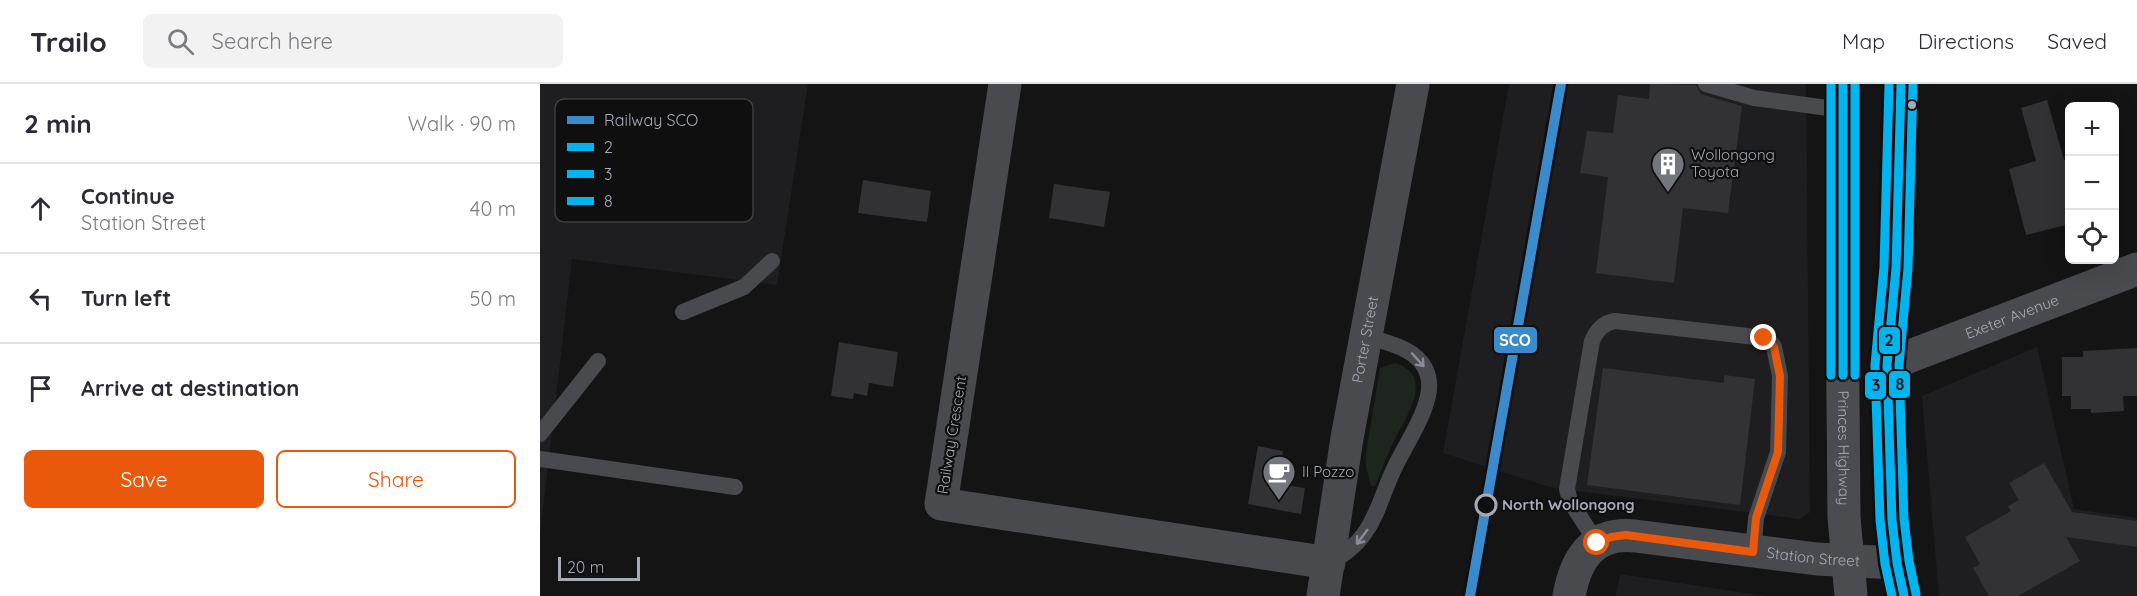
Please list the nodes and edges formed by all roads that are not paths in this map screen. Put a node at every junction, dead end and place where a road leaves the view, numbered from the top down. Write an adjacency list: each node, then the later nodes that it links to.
1 (1005, 84): 20 (street, Railway Crescent)
2 (1413, 84): 11 (street, Porter Street)
3 (1706, 84): 7 (lane)
4 (1773, 84): 7 (lane)
5 (1901, 84): 13 (main road)
6 (1843, 97): 7 (lane); 19 (main road, Princes Highway)
7 (1778, 101)
8 (772, 261): 10 (lane)
9 (2137, 269): 13 (street, Exeter Avenue)
10 (683, 312)
11 (1366, 336): 20 (street, Porter Street); 20 (lane, one-way to 20)
12 (598, 361): 14 (lane)
13 (1887, 364): 21 (main road)
14 (540, 434)
15 (540, 459): 16 (lane)
16 (735, 487)
17 (1594, 545): 18 (street, Station Street); 18 (lane); 23 (street)
18 (1753, 552): 19 (street, Station Street)
19 (1847, 561): 21 (street, Station Street); 24 (main road, Princes Highway)
20 (1329, 563): 22 (street, Porter Street)
21 (1897, 563): 25 (main road)
22 (1323, 596)
23 (1569, 596)
24 (1851, 596)
25 (1904, 596)

